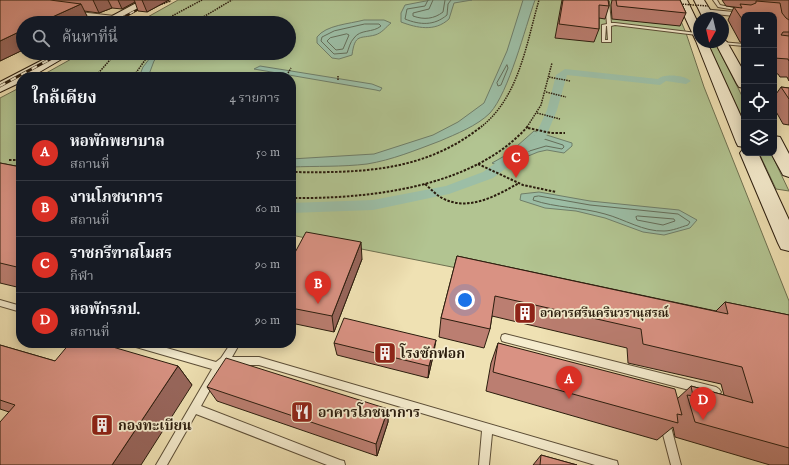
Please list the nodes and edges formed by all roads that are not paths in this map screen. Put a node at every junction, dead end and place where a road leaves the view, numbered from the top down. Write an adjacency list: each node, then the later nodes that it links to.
1 (715, 0): 9 (lane)
2 (157, 1): 11 (main road)
3 (607, 1): 4 (lane); 13 (lane)
4 (615, 3)
5 (682, 6): 6 (main road); 12 (main road)
6 (705, 9): 8 (street)
7 (58, 11): 10 (street)
8 (741, 12)
9 (742, 12)
10 (88, 16)
11 (127, 16)
12 (693, 27)
13 (693, 36)
14 (729, 43): 15 (lane)
15 (741, 45)
16 (703, 48): 25 (main road)
17 (725, 48): 22 (main road)
18 (34, 60): 21 (main road)
19 (53, 60): 20 (main road)
20 (30, 72)
21 (0, 78)
22 (741, 78)
23 (16, 80): 24 (main road)
24 (0, 88)
25 (741, 135)
26 (777, 147): 28 (main road)
27 (751, 156): 29 (main road)
28 (789, 171)
29 (780, 204): 30 (main road)
30 (789, 243)
31 (0, 303): 32 (lane)
32 (16, 308)
33 (505, 338): 37 (lane)
34 (156, 348): 36 (lane)
35 (232, 348): 36 (lane)
36 (221, 364): 40 (lane); 42 (lane)
37 (653, 376): 38 (lane); 39 (lane)
38 (657, 391)
39 (716, 392)
40 (194, 408): 43 (lane); 44 (lane)
41 (663, 413): 47 (lane)
42 (487, 428): 45 (lane); 46 (lane)
43 (161, 465)
44 (340, 465)
45 (484, 465)
46 (613, 465)
47 (676, 465)

